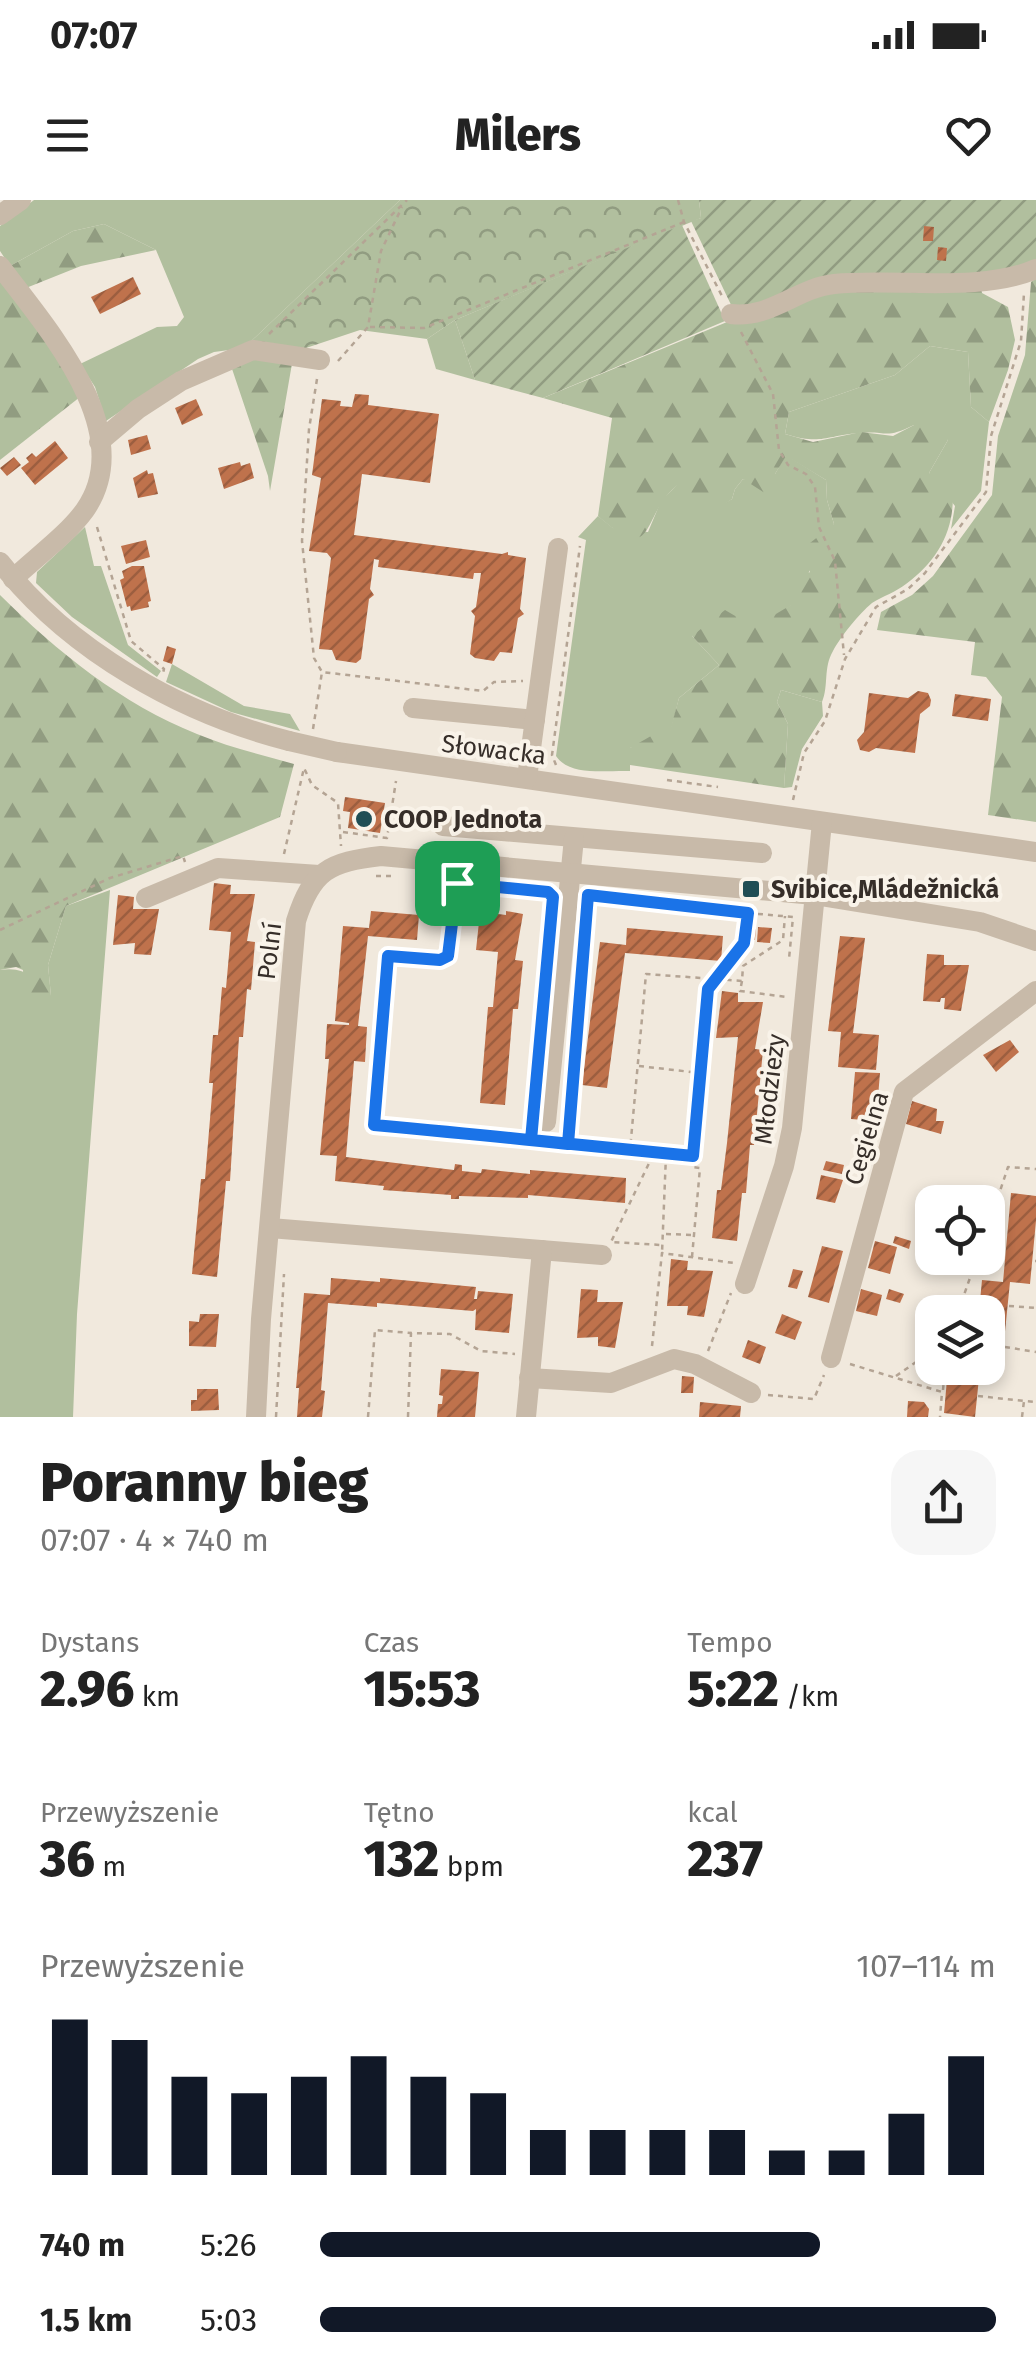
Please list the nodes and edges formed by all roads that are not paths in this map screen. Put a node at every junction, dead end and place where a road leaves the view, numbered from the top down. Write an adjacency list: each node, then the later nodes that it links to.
1 (21, 200): 2 (street)
2 (0, 215)
3 (0, 266): 7 (street)
4 (1031, 272): 5 (street)
5 (731, 314)
6 (320, 360): 7 (street)
7 (99, 442): 9 (street)
8 (558, 548): 11 (street)
9 (6, 570): 12 (street, Słowacka, bridge)
10 (413, 708): 11 (street)
11 (534, 720): 12 (street)
12 (527, 778): 13 (street, Słowacka)
13 (822, 822): 16 (street, Słowacka); 20 (street, Młodzieży)
14 (443, 826): 15 (street)
15 (574, 838): 17 (street); 18 (street)
16 (1036, 852)
17 (762, 853)
18 (568, 873): 19 (street, Polní); 20 (street, Polní); 24 (street)
19 (319, 875): 21 (street); 25 (street, Polní)
20 (814, 895): 22 (street, Polní); 28 (street, Młodzieży)
21 (146, 898)
22 (1036, 940)
23 (1036, 990): 29 (street, Cegielna)
24 (546, 1122)
25 (270, 1228): 26 (street); 32 (street, Polní)
26 (542, 1250): 27 (street); 30 (street)
27 (602, 1255)
28 (740, 1276)
29 (831, 1358)
30 (529, 1378): 31 (street); 33 (street)
31 (751, 1393)
32 (256, 1417)
33 (526, 1417)

